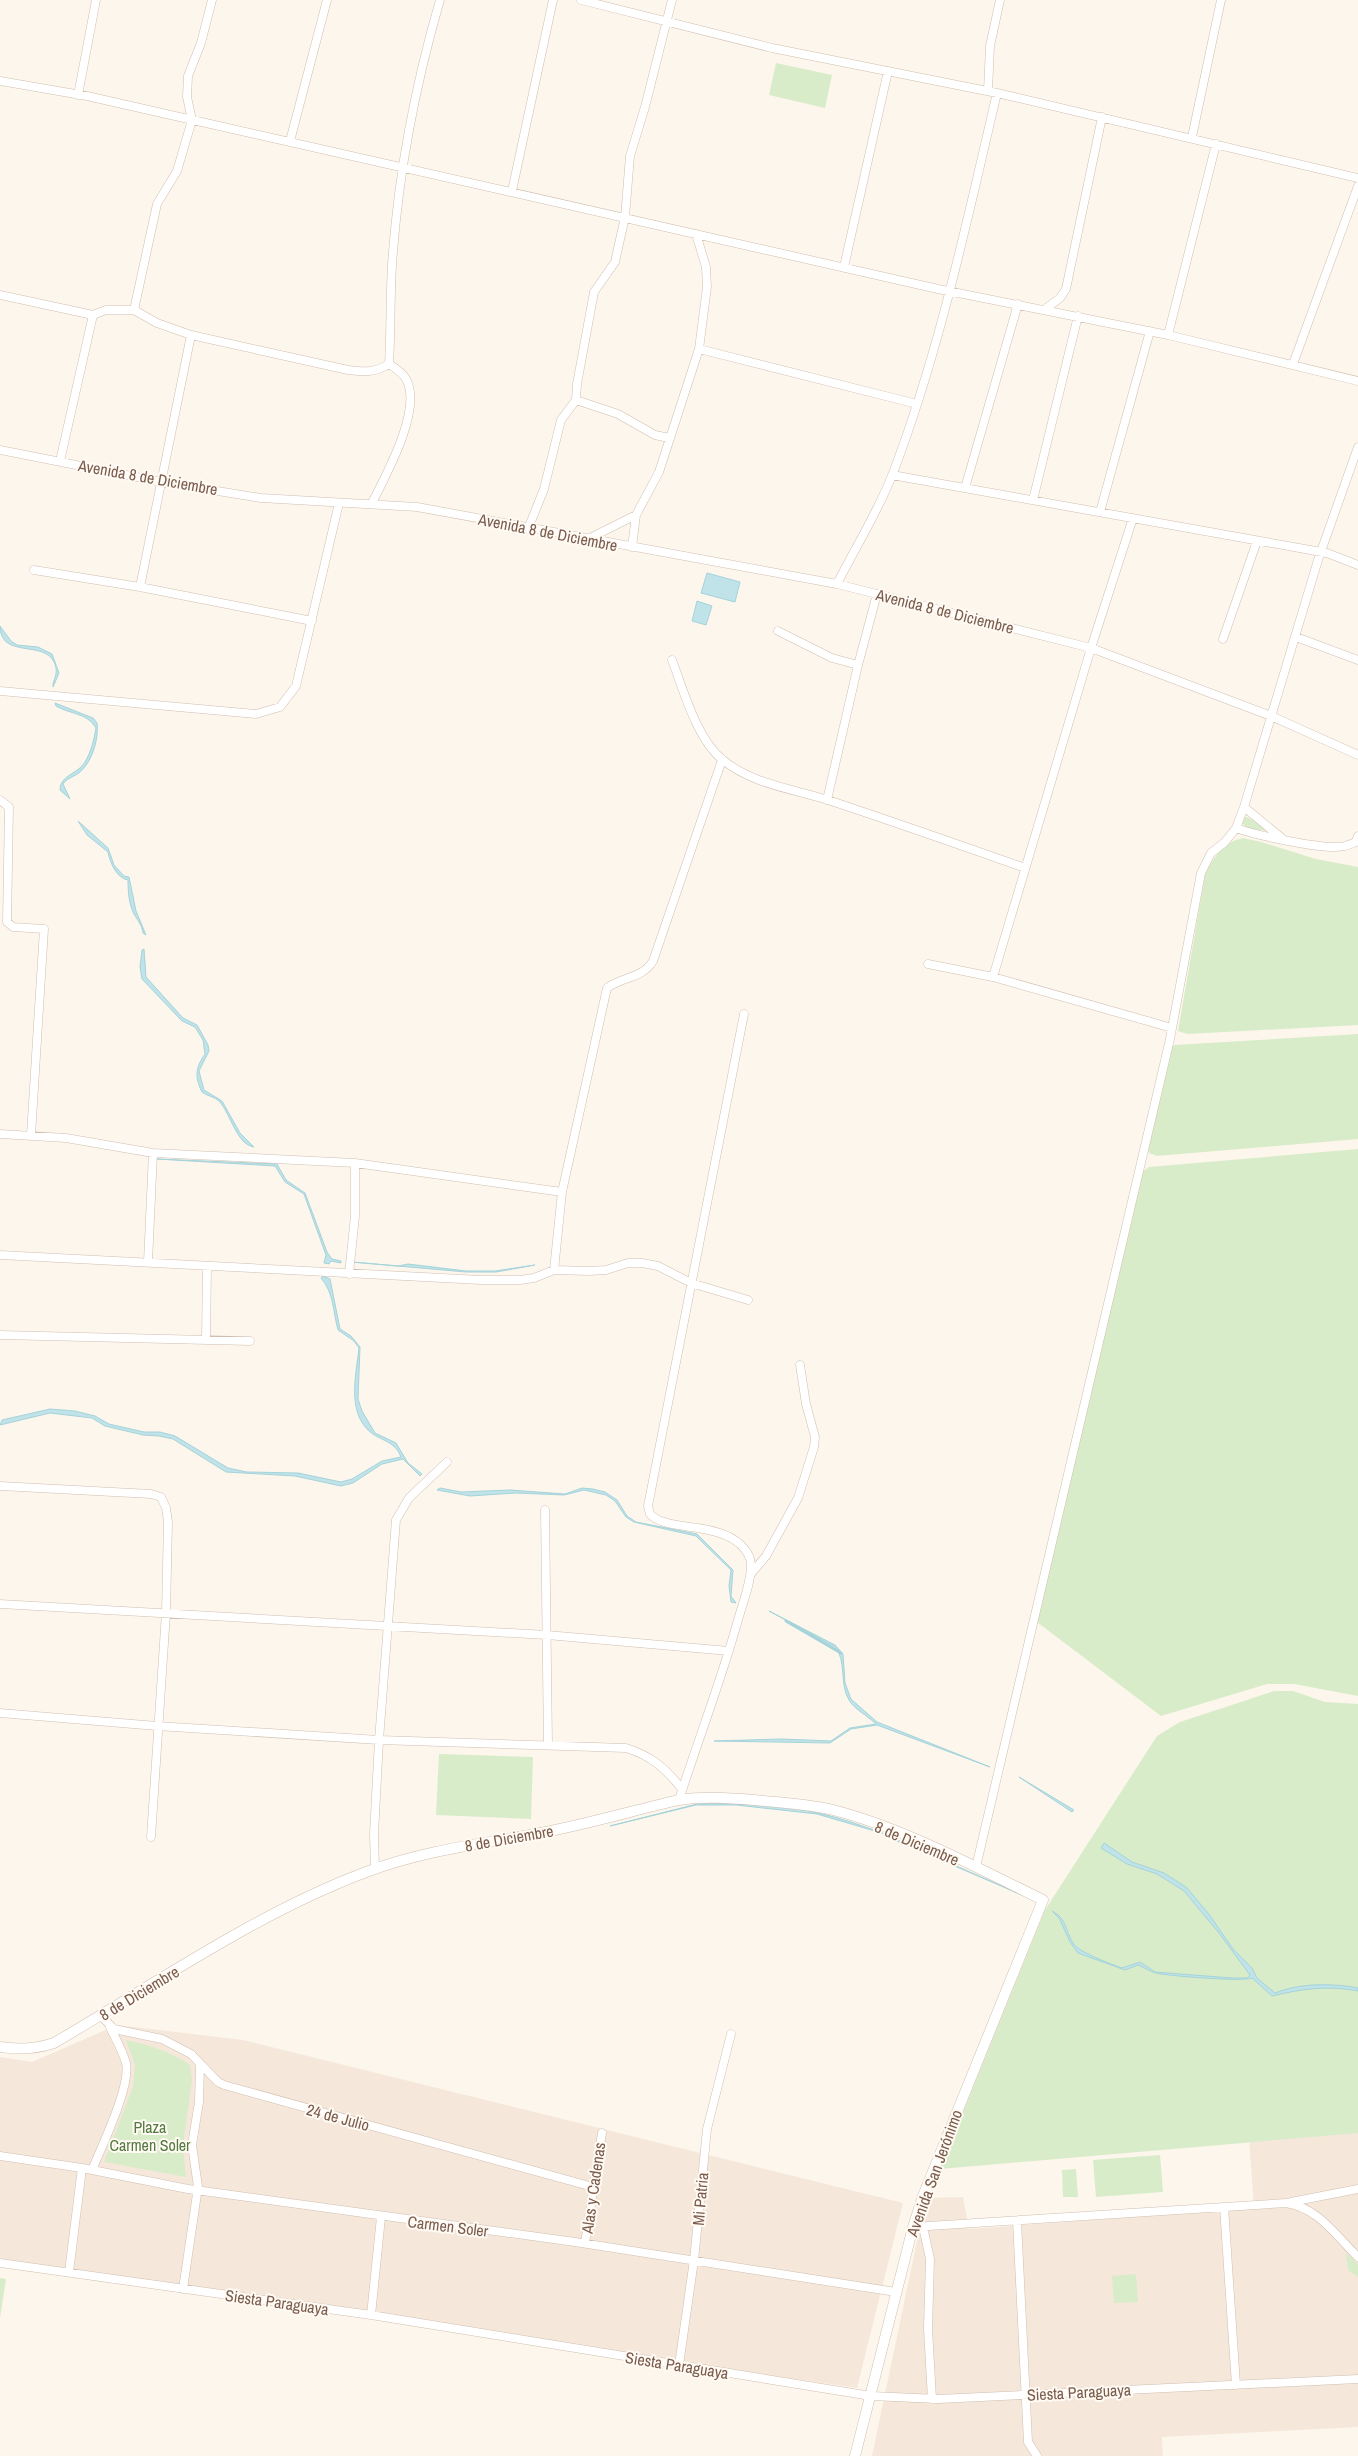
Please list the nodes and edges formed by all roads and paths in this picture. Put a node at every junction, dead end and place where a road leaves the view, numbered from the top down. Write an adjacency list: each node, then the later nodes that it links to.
1 (96, 0): 14 (street)
2 (212, 0): 16 (street)
3 (327, 0): 18 (street)
4 (440, 0): 20 (street)
5 (553, 0): 23 (street)
6 (581, 0): 10 (street)
7 (672, 0): 10 (street)
8 (1000, 0): 13 (street)
9 (1221, 0): 17 (street)
10 (667, 22): 11 (street); 24 (street)
11 (888, 71): 13 (street); 26 (street)
12 (0, 81): 14 (street)
13 (993, 92): 15 (street); 27 (street)
14 (78, 95): 16 (street)
15 (1102, 117): 17 (street); 31 (street)
16 (192, 120): 18 (street); 30 (street)
17 (1192, 138): 19 (street)
18 (290, 142): 20 (street)
19 (1216, 144): 21 (street); 36 (street)
20 (403, 167): 23 (street); 38 (street)
21 (1358, 178)
22 (1358, 186): 39 (street)
23 (512, 191): 24 (street)
24 (625, 217): 25 (street); 41 (street)
25 (696, 234): 26 (street); 37 (street)
26 (844, 267): 27 (street)
27 (950, 291): 29 (street); 42 (street)
28 (0, 295): 32 (street)
29 (1018, 304): 31 (street); 50 (street)
30 (134, 310): 32 (street); 35 (street)
31 (1044, 310): 33 (street)
32 (93, 315): 46 (street)
33 (1078, 316): 34 (street); 51 (street)
34 (1150, 331): 36 (street); 54 (street)
35 (192, 335): 38 (street); 49 (street)
36 (1168, 335): 39 (street)
37 (699, 349): 42 (street); 43 (street)
38 (389, 364): 53 (street)
39 (1293, 364): 40 (street)
40 (1358, 381)
41 (576, 400): 43 (street); 57 (street)
42 (917, 404): 48 (street)
43 (669, 438): 55 (street)
44 (1358, 447): 47 (street)
45 (0, 450): 46 (street, Avenida 8 de Diciembre)
46 (60, 461): 49 (street, Avenida 8 de Diciembre)
47 (1354, 470): 61 (street)
48 (892, 475): 50 (street); 64 (street)
49 (162, 482): 52 (street, Avenida 8 de Diciembre); 65 (street)
50 (965, 488): 51 (street)
51 (1033, 500): 54 (street)
52 (339, 503): 53 (street, Avenida 8 de Diciembre); 67 (street)
53 (372, 503): 57 (street, Avenida 8 de Diciembre)
54 (1100, 512): 56 (street)
55 (636, 515): 58 (street); 60 (street)
56 (1133, 518): 59 (street); 71 (street)
57 (528, 529): 58 (street, Avenida 8 de Diciembre)
58 (588, 539): 60 (street, Avenida 8 de Diciembre)
59 (1258, 541): 61 (street); 70 (street)
60 (632, 547): 64 (street, Avenida 8 de Diciembre)
61 (1321, 552): 62 (street); 69 (street)
62 (1358, 565)
63 (34, 570): 65 (street)
64 (837, 584): 66 (street, Avenida 8 de Diciembre)
65 (140, 587): 67 (street)
66 (877, 594): 71 (street, Avenida 8 de Diciembre); 74 (street)
67 (312, 620): 75 (street)
68 (778, 631): 74 (street)
69 (1296, 637): 73 (street); 76 (street)
70 (1223, 639)
71 (1091, 648): 76 (street, Avenida 8 de Diciembre); 85 (street)
72 (672, 660): 78 (street)
73 (1358, 660)
74 (858, 665): 80 (street)
75 (0, 690)
76 (1271, 716): 77 (street, Avenida 8 de Diciembre); 81 (street)
77 (1358, 755)
78 (722, 760): 80 (street); 94 (street)
79 (0, 800): 91 (street)
80 (827, 800): 85 (street)
81 (1244, 807): 82 (street); 84 (street)
82 (1236, 828): 84 (street); 89 (street)
83 (1358, 836): 84 (street)
84 (1284, 839)
85 (1025, 868): 87 (street)
86 (928, 964): 87 (street)
87 (993, 977): 89 (street)
88 (744, 1014): 100 (street)
89 (1172, 1028): 122 (street)
90 (0, 1134): 91 (street)
91 (31, 1136): 92 (street)
92 (153, 1153): 93 (street); 96 (street)
93 (355, 1163): 94 (street); 99 (street)
94 (562, 1192): 98 (street)
95 (0, 1255): 96 (street)
96 (148, 1262): 97 (street)
97 (207, 1266): 99 (street); 103 (street)
98 (554, 1270): 99 (street); 100 (street)
99 (348, 1274)
100 (691, 1283): 101 (street); 109 (street)
101 (748, 1300)
102 (0, 1335): 103 (street)
103 (206, 1340): 104 (street)
104 (250, 1341)
105 (800, 1365): 109 (street)
106 (447, 1462): 112 (street)
107 (0, 1486): 111 (street)
108 (545, 1510): 113 (street)
109 (750, 1575): 114 (street)
110 (0, 1604): 111 (street)
111 (166, 1613): 112 (street); 116 (street)
112 (387, 1626): 113 (street); 117 (street)
113 (547, 1635): 114 (street); 118 (street)
114 (729, 1651): 119 (street)
115 (0, 1713): 116 (street)
116 (157, 1726): 117 (street); 121 (street)
117 (379, 1740): 118 (street); 123 (street)
118 (548, 1745): 119 (street)
119 (682, 1789): 120 (street)
120 (679, 1800): 122 (street, 8 de Diciembre); 123 (street, 8 de Diciembre)
121 (151, 1837)
122 (976, 1867): 124 (street, 8 de Diciembre)
123 (375, 1869): 125 (street, 8 de Diciembre)
124 (1043, 1900): 141 (street, Avenida San Jerónimo)
125 (101, 2016): 126 (street, 24 de Julio); 128 (street, 8 de Diciembre)
126 (110, 2026): 129 (street, 24 de Julio); 133 (street)
127 (731, 2034): 144 (street, Mi Patria)
128 (0, 2047)
129 (200, 2064): 134 (street, 24 de Julio); 136 (street)
130 (602, 2133): 134 (street, Alas y Cadenas)
131 (0, 2156): 132 (street, Carmen Soler)
132 (82, 2168): 133 (street, Carmen Soler); 146 (street)
133 (92, 2170): 136 (street, Carmen Soler)
134 (593, 2187): 142 (street, Alas y Cadenas)
135 (1358, 2189): 137 (street)
136 (198, 2190): 139 (street, Carmen Soler); 147 (street)
137 (1286, 2203): 138 (street); 143 (street)
138 (1224, 2207): 140 (street); 152 (street)
139 (381, 2217): 142 (street, Carmen Soler); 149 (street)
140 (1017, 2221): 141 (street); 153 (street)
141 (918, 2227): 148 (street, Avenida San Jerónimo); 155 (street)
142 (585, 2243): 144 (street, Carmen Soler)
143 (1358, 2256)
144 (694, 2260): 148 (street, Carmen Soler); 150 (street, Mi Patria)
145 (0, 2262): 146 (street, Siesta Paraguaya)
146 (69, 2272): 147 (street, Siesta Paraguaya)
147 (183, 2289): 149 (street, Siesta Paraguaya)
148 (896, 2292): 154 (street, Avenida San Jerónimo)
149 (371, 2315): 150 (street, Siesta Paraguaya)
150 (678, 2365): 154 (street, Siesta Paraguaya)
151 (1358, 2379): 152 (street, Siesta Paraguaya)
152 (1236, 2385): 153 (street, Siesta Paraguaya)
153 (1026, 2395): 155 (street, Siesta Paraguaya); 157 (street)
154 (870, 2396): 155 (street, Siesta Paraguaya); 156 (street, Avenida San Jerónimo)
155 (932, 2399)
156 (855, 2456)
157 (1037, 2456)

